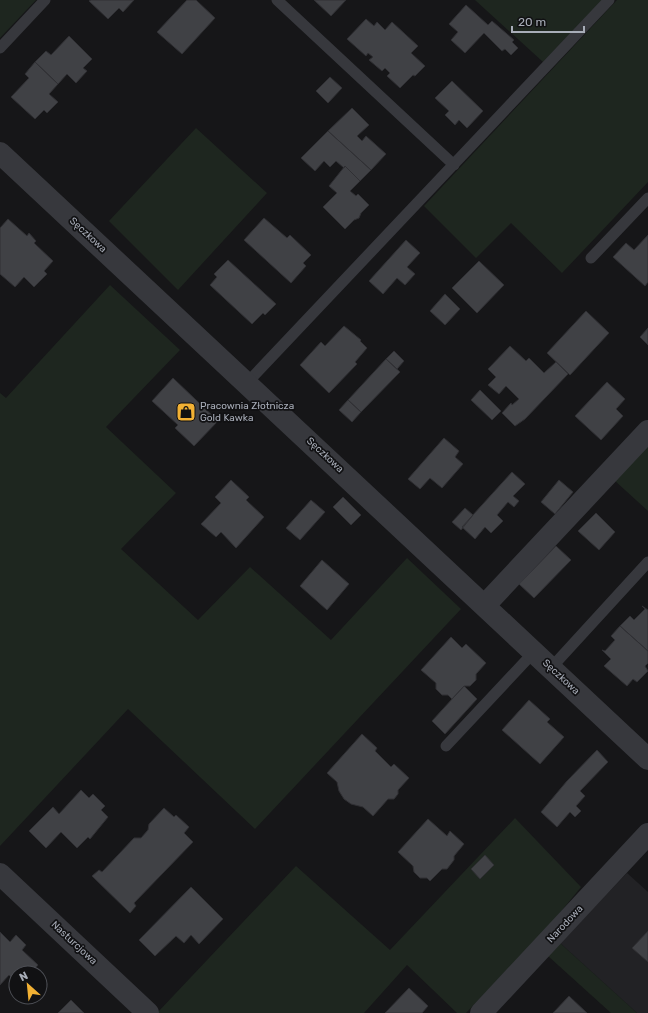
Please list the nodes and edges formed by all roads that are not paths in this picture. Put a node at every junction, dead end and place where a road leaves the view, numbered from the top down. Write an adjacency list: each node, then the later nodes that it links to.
1 (45, 0): 4 (lane)
2 (277, 0): 6 (lane)
3 (609, 0): 6 (lane)
4 (0, 48)
5 (0, 153): 9 (street, Sęczkowa)
6 (454, 165): 9 (lane)
7 (648, 198): 8 (lane)
8 (592, 258)
9 (247, 383): 12 (street, Sęczkowa)
10 (648, 431): 12 (street)
11 (648, 562): 14 (lane)
12 (485, 605): 13 (street, Sęczkowa)
13 (534, 652): 14 (street, Sęczkowa); 15 (lane)
14 (551, 668): 16 (street, Sęczkowa)
15 (446, 746)
16 (648, 759)
17 (648, 834): 20 (street, Narodowa)
18 (0, 874): 19 (street, Nasturcjowa)
19 (148, 1013)
20 (482, 1013)

